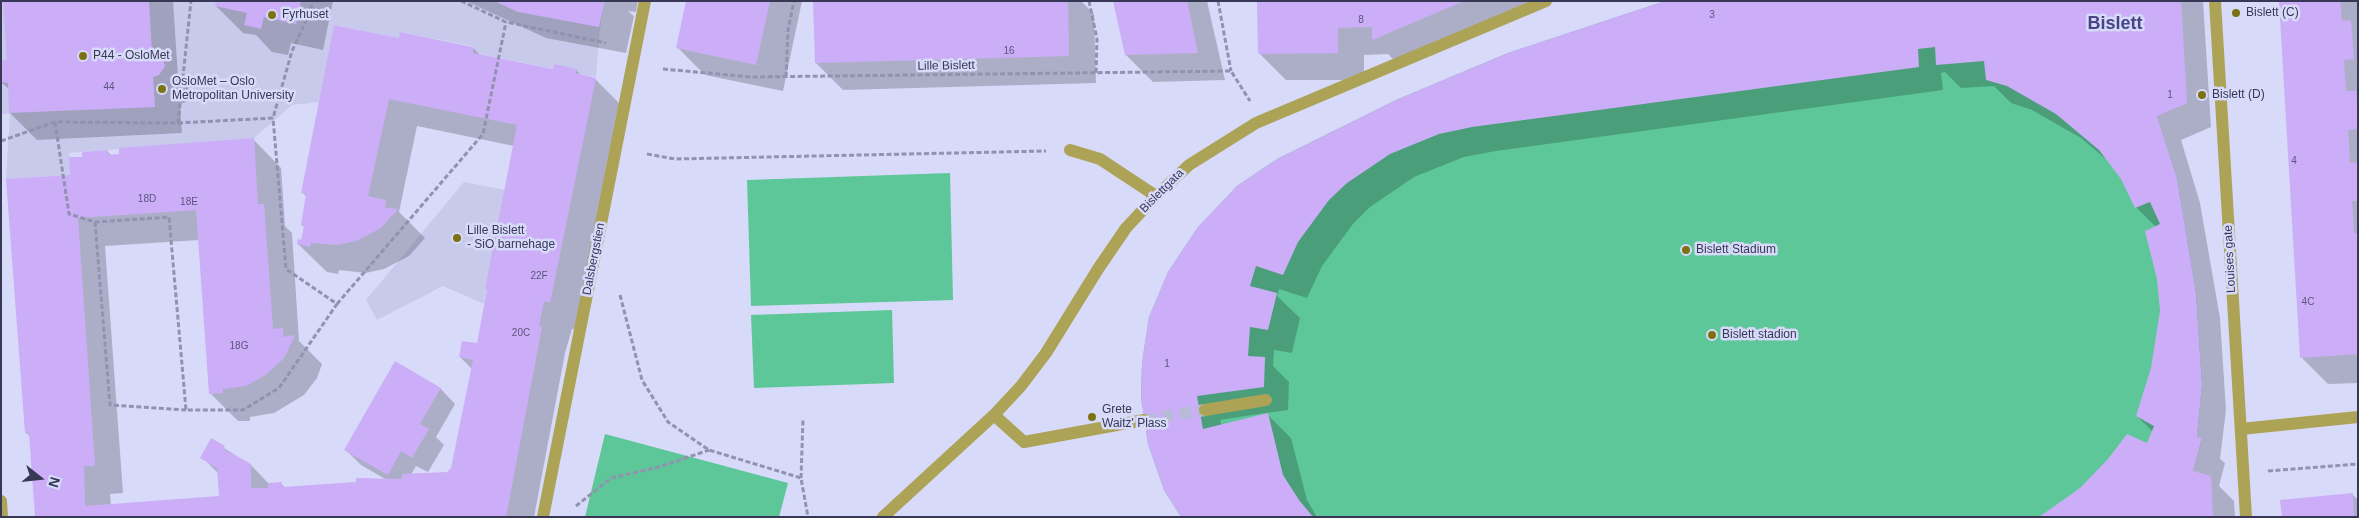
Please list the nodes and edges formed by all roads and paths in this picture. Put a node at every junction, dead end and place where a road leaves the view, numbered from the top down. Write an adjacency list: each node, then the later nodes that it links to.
1 (191, 1): 18 (path)
2 (313, 1): 16 (path)
3 (461, 1): 10 (path)
4 (645, 1): 42 (street, Dalsbergstien)
5 (794, 1): 15 (path)
6 (1088, 1): 14 (path)
7 (1218, 1): 13 (path)
8 (1546, 1): 19 (street, Bislettgata)
9 (2215, 1): 34 (street, Louises gate)
10 (506, 22): 11 (path); 26 (path)
11 (606, 44)
12 (663, 69): 15 (path, Lille Bislett)
13 (1231, 71): 14 (path, Lille Bislett); 19 (path)
14 (1096, 73): 15 (path, Lille Bislett)
15 (786, 77)
16 (273, 118): 18 (path); 26 (path)
17 (55, 122): 18 (path); 20 (path); 24 (path)
18 (178, 123)
19 (1256, 123): 23 (street, Bislettgata)
20 (1, 141)
21 (1070, 150): 22 (path); 23 (street)
22 (647, 154)
23 (1156, 196): 30 (street, Bislettgata)
24 (95, 222): 28 (path); 28 (path)
25 (620, 295): 35 (path)
26 (338, 304): 28 (path)
27 (1266, 400): 29 (street)
28 (186, 410)
29 (1206, 410)
30 (994, 415): 33 (street); 44 (street, Bislettgata)
31 (2358, 417): 34 (street)
32 (803, 418): 38 (path)
33 (1144, 420)
34 (2241, 429): 45 (street, Louises gate)
35 (709, 450): 38 (path); 40 (path)
36 (2358, 464): 37 (path)
37 (2268, 471)
38 (801, 478): 43 (path)
39 (1, 501): 41 (street)
40 (576, 506)
41 (2, 517)
42 (543, 517)
43 (808, 517)
44 (883, 517)
45 (2246, 517)

